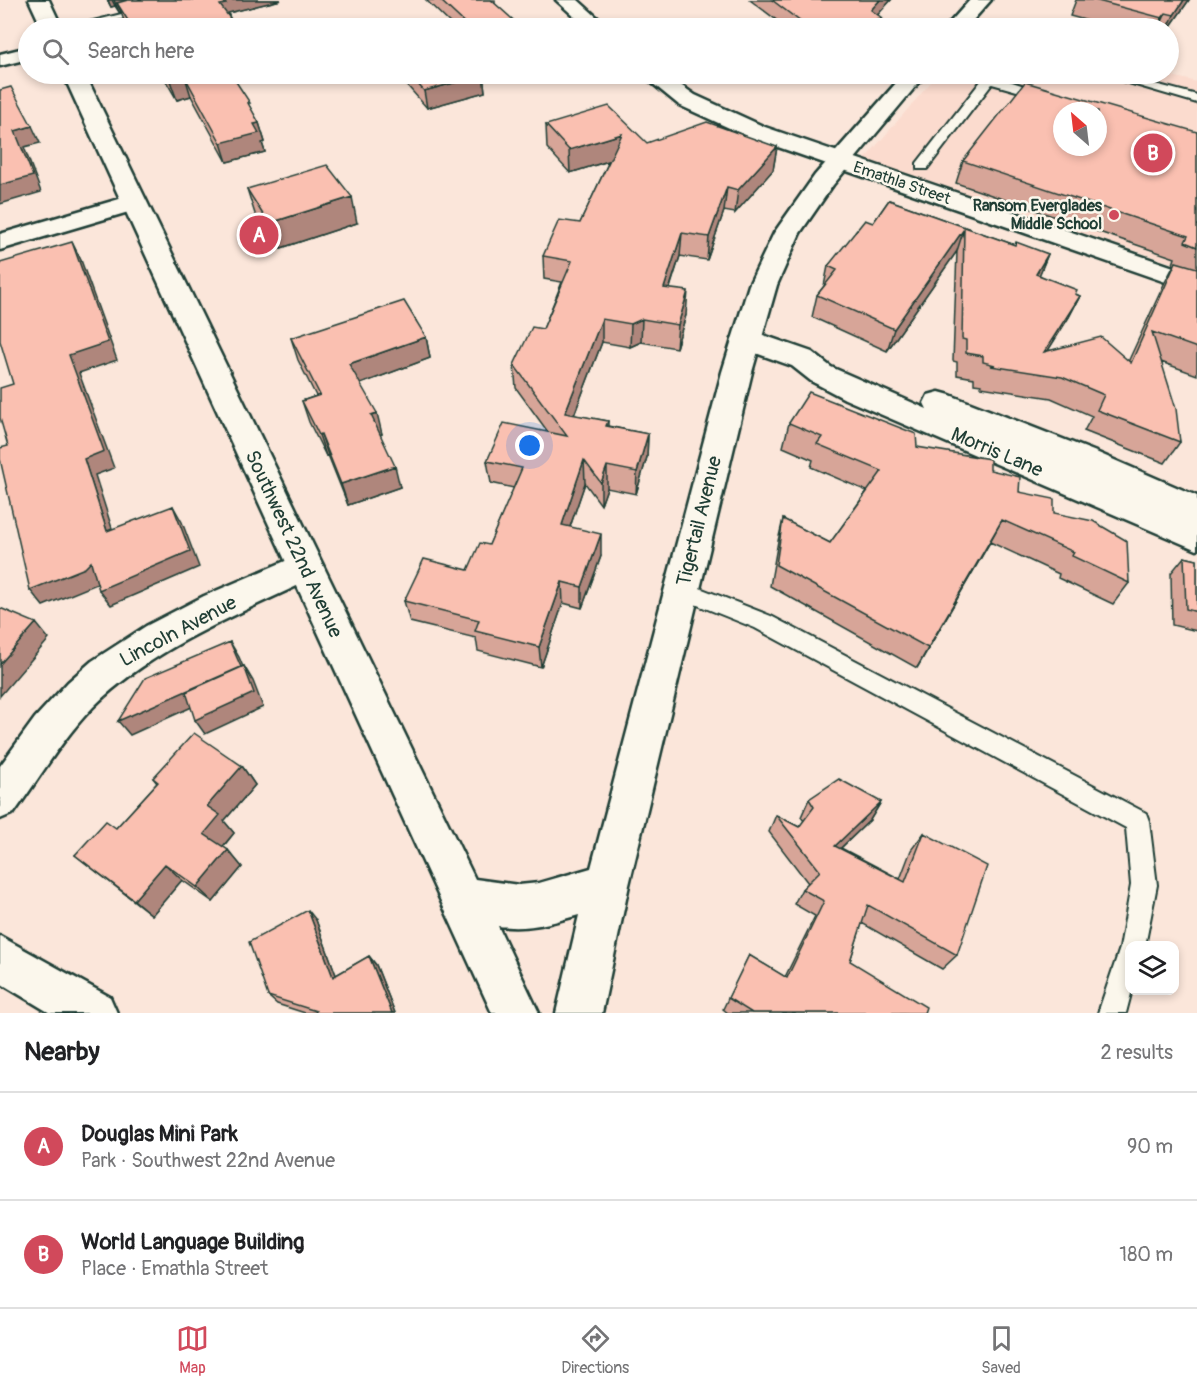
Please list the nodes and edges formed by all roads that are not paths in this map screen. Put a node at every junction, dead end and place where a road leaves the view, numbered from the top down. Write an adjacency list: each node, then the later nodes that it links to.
1 (39, 0): 5 (street)
2 (193, 0): 6 (lane)
3 (566, 0): 7 (street)
4 (981, 0): 8 (street)
5 (47, 18)
6 (115, 18)
7 (587, 18)
8 (964, 18)
9 (18, 56): 10 (street)
10 (0, 60)
11 (79, 84): 21 (street, Southwest 22nd Avenue)
12 (664, 84): 19 (street, Emathla Street)
13 (906, 84): 19 (street, Tigertail Avenue)
14 (985, 84): 20 (lane)
15 (1015, 84): 17 (lane)
16 (1141, 84): 18 (lane)
17 (1054, 97)
18 (1197, 99)
19 (839, 162): 23 (street, Emathla Street); 24 (street, Tigertail Avenue)
20 (922, 166)
21 (133, 203): 22 (street); 28 (street, Southwest 22nd Avenue)
22 (0, 242)
23 (1197, 284)
24 (746, 339): 25 (street, Morris Lane); 29 (street, Tigertail Avenue)
25 (802, 359): 26 (street, Morris Lane); 27 (street, Morris Lane)
26 (1197, 510)
27 (1197, 536)
28 (304, 567): 30 (street, Lincoln Avenue); 32 (street, Southwest 22nd Avenue)
29 (682, 590): 31 (street, Tigertail Avenue); 33 (lane)
30 (0, 799)
31 (608, 885): 32 (street); 38 (street, Tigertail Avenue)
32 (463, 899): 37 (street, Southwest 22nd Avenue)
33 (1133, 941)
34 (0, 958): 36 (street)
35 (1125, 971): 39 (lane)
36 (94, 1013)
37 (516, 1013)
38 (579, 1013)
39 (1112, 1013)

